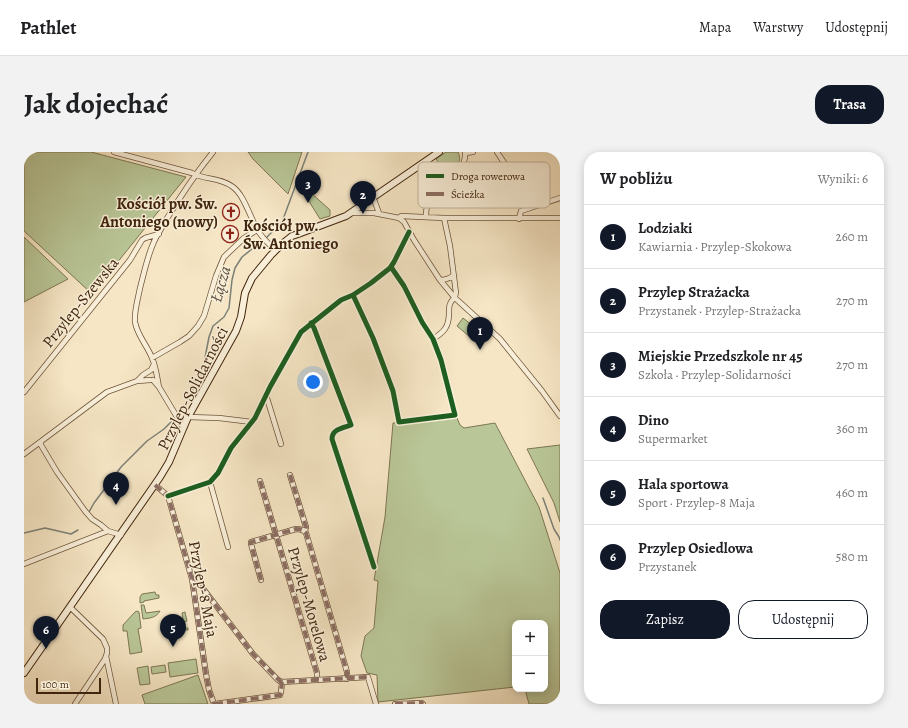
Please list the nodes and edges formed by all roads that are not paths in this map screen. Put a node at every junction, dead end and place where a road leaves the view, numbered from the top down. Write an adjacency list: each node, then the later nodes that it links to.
1 (114, 152): 11 (street)
2 (439, 152): 7 (main road, Przylep-Solidarności)
3 (465, 152): 4 (street); 8 (street)
4 (473, 152)
5 (497, 152): 9 (street)
6 (211, 153): 11 (street, Przylep-Szewska)
7 (424, 162)
8 (464, 162)
9 (504, 162)
10 (418, 166): 12 (main road, Przylep-Solidarności)
11 (196, 175): 26 (street); 28 (street, Przylep-Szewska)
12 (373, 197): 17 (main road, Przylep-Solidarności); 18 (street)
13 (560, 198): 14 (street)
14 (550, 201)
15 (426, 208): 20 (street)
16 (530, 208): 24 (street)
17 (350, 213): 18 (street); 29 (main road, Przylep-Solidarności)
18 (380, 213): 21 (street)
19 (409, 216): 20 (street); 21 (street); 25 (street)
20 (426, 217): 22 (street)
21 (400, 218): 25 (street)
22 (444, 218): 24 (street); 31 (street)
23 (560, 218): 24 (street)
24 (519, 219)
25 (406, 226): 27 (street)
26 (257, 230): 29 (street); 37 (street)
27 (409, 232): 30 (street); 32 (street)
28 (159, 234): 37 (street, Przylep-Szewska); 41 (street, Przylep-Szewska)
29 (275, 250): 44 (main road, Przylep-Solidarności)
30 (392, 267): 33 (street); 36 (street)
31 (454, 275): 32 (street); 34 (street)
32 (440, 280): 34 (street)
33 (353, 294): 35 (street); 36 (street)
34 (455, 298): 36 (street); 43 (street)
35 (311, 324): 42 (street); 61 (street)
36 (433, 339)
37 (152, 358): 38 (street)
38 (151, 371): 39 (street); 39 (street); 40 (street)
39 (153, 379): 40 (street); 46 (street)
40 (137, 381): 47 (street)
41 (24, 392)
42 (266, 395): 45 (street); 48 (street)
43 (560, 416)
44 (188, 417): 45 (street); 46 (main road, Przylep-Solidarności)
45 (252, 422): 52 (street)
46 (183, 427): 53 (main road, Przylep-Solidarności)
47 (41, 442): 49 (street); 55 (street)
48 (281, 444)
49 (24, 454)
50 (290, 475): 56 (street)
51 (260, 481): 58 (street, Przylep-Morelowa)
52 (210, 482): 54 (street); 59 (street)
53 (156, 485): 54 (street); 57 (main road, Przylep-Solidarności)
54 (168, 496): 62 (street, Przylep-8 Maja)
55 (108, 531): 57 (street); 60 (street)
56 (305, 531): 58 (street); 67 (street)
57 (121, 535): 64 (main road, Przylep-Solidarności)
58 (276, 535): 63 (street); 68 (street, Przylep-Morelowa)
59 (228, 547)
60 (24, 564)
61 (374, 567)
62 (192, 579): 69 (street); 72 (street, Przylep-8 Maja)
63 (261, 580)
64 (70, 607): 65 (street); 66 (main road, Przylep-Solidarności)
65 (106, 656): 70 (street); 71 (street)
66 (24, 672)
67 (347, 679): 68 (street); 73 (street)
68 (317, 680): 69 (street)
69 (282, 682): 72 (street)
70 (76, 704)
71 (116, 704)
72 (215, 704)
73 (376, 704)
74 (395, 704): 75 (street)
75 (423, 704)

